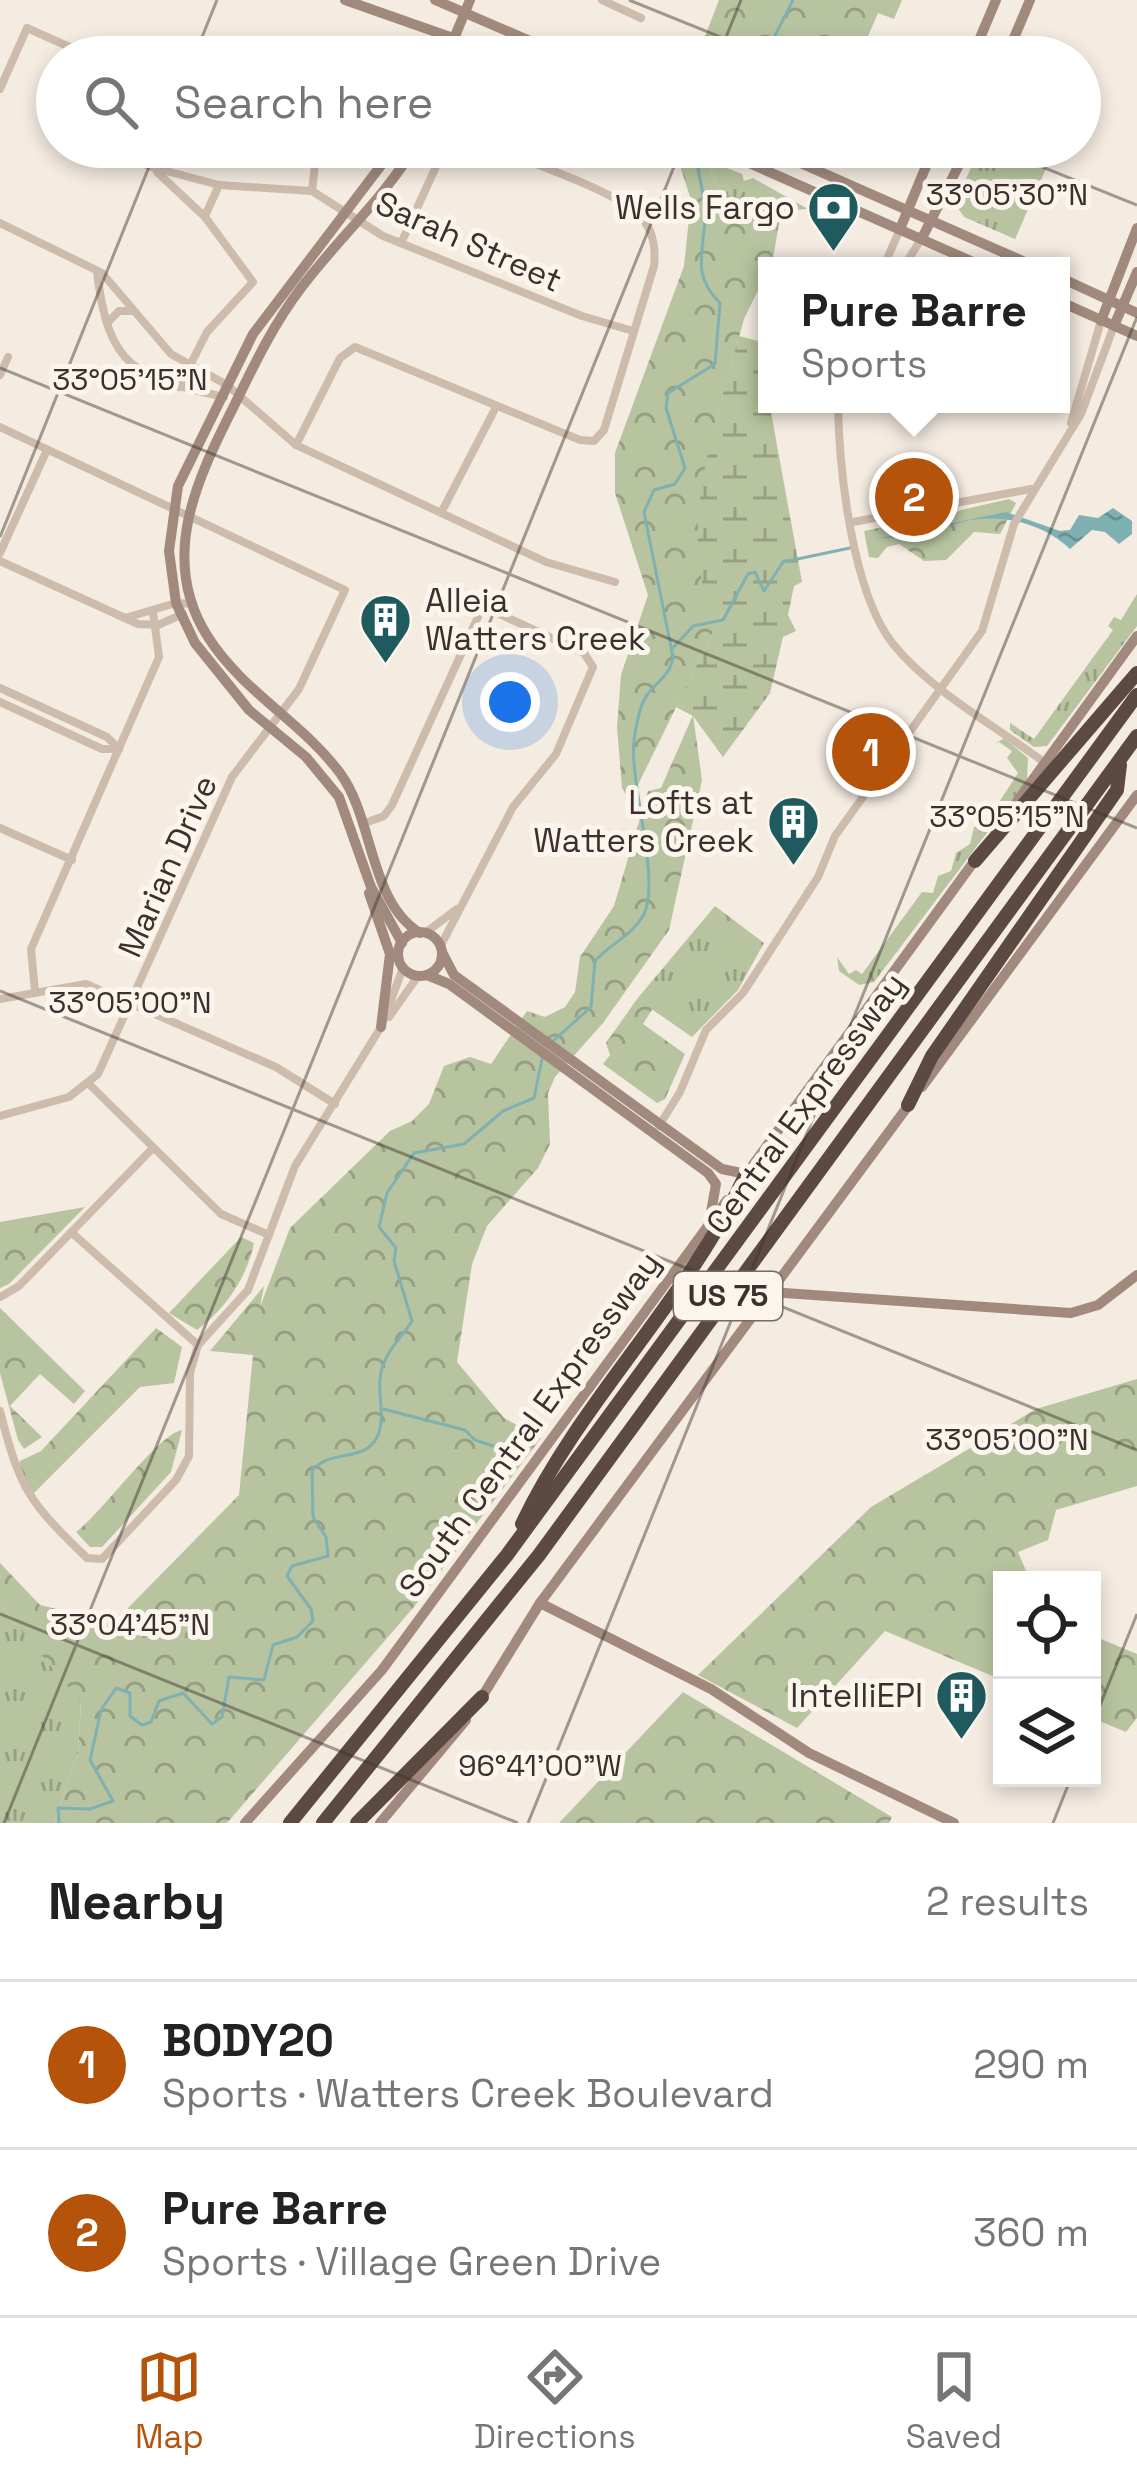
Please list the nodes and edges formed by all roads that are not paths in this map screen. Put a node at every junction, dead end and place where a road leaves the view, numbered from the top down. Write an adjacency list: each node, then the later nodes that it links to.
1 (345, 0): 10 (main road)
2 (435, 0): 7 (main road)
3 (470, 0): 7 (main road)
4 (602, 0): 8 (street)
5 (996, 0): 12 (main road)
6 (1026, 1): 13 (main road)
7 (465, 13): 10 (main road); 11 (main road)
8 (641, 18)
9 (45, 36): 14 (street)
10 (454, 36)
11 (518, 36)
12 (981, 36)
13 (1014, 36)
14 (0, 89)
15 (152, 168): 30 (street)
16 (155, 168): 26 (street, Sarah Street)
17 (315, 168): 27 (street)
18 (380, 168): 29 (main road)
19 (400, 168): 33 (main road)
20 (435, 168): 37 (street)
21 (541, 168): 53 (street)
22 (761, 168): 35 (main road)
23 (812, 168): 28 (main road)
24 (925, 168): 28 (main road)
25 (958, 168): 31 (main road)
26 (219, 185): 27 (street, Sarah Street); 30 (street)
27 (312, 191): 29 (street, Sarah Street)
28 (908, 210): 31 (main road); 35 (main road)
29 (349, 213): 33 (street, Sarah Street); 59 (main road)
30 (205, 217): 56 (street)
31 (933, 220): 36 (main road); 41 (main road)
32 (0, 223): 42 (street)
33 (360, 223): 37 (street, Sarah Street); 60 (main road)
34 (1137, 228): 45 (main road)
35 (900, 229): 36 (main road); 38 (street)
36 (922, 238): 39 (street); 40 (main road)
37 (402, 242): 53 (street, Sarah Street)
38 (888, 257)
39 (910, 257)
40 (963, 257)
41 (1014, 257)
42 (98, 271): 48 (street); 51 (street)
43 (1137, 272): 47 (main road)
44 (1070, 282): 45 (main road)
45 (1109, 299): 47 (main road); 50 (main road)
46 (1070, 306): 50 (main road)
47 (1124, 307): 49 (main road); 52 (main road)
48 (136, 311): 51 (street); 56 (street)
49 (1137, 313)
50 (1101, 321): 52 (main road); 63 (street)
51 (107, 323): 58 (street)
52 (1114, 326): 54 (main road); 63 (street)
53 (633, 331): 61 (street)
54 (1137, 336)
55 (8, 358): 57 (street)
56 (189, 366): 58 (street); 59 (street)
57 (0, 375)
58 (179, 388): 59 (street)
59 (224, 391): 60 (street); 68 (main road)
60 (238, 397): 65 (street); 70 (main road)
61 (496, 407): 65 (street); 69 (street)
62 (839, 413): 71 (street)
63 (1071, 423): 67 (street)
64 (0, 427): 66 (street)
65 (296, 445): 69 (street)
66 (47, 450): 68 (street); 72 (street)
67 (1033, 489): 71 (street); 84 (street)
68 (172, 508): 70 (street); 77 (main road)
69 (442, 513): 73 (street)
70 (187, 515): 75 (main road); 87 (street, Marian Drive)
71 (854, 522): 84 (street)
72 (0, 557): 79 (street)
73 (614, 582)
74 (469, 600): 76 (street)
75 (193, 604): 77 (street); 87 (main road)
76 (483, 606): 94 (street); 99 (street)
77 (178, 609): 78 (street); 80 (street); 88 (main road)
78 (153, 612): 79 (street); 80 (street)
79 (125, 618): 80 (street)
80 (158, 625): 90 (street)
81 (1137, 636): 92 (main road, South Central Expressway)
82 (1137, 673): 97 (highway)
83 (0, 688): 90 (street)
84 (943, 688): 92 (street); 114 (street)
85 (1137, 695): 125 (highway, Central Expressway / US 75)
86 (0, 702): 90 (street)
87 (277, 715): 88 (street, Marian Drive); 94 (main road)
88 (267, 725): 98 (main road); 107 (street, Marian Drive)
89 (1137, 736): 91 (highway, Central Expressway / US 75)
90 (119, 749): 96 (street)
91 (1120, 760): 112 (highway); 130 (highway, Central Expressway / US 75)
92 (1045, 763): 97 (main road, South Central Expressway)
93 (1137, 795): 112 (main road)
94 (365, 823): 100 (main road)
95 (0, 828): 96 (street)
96 (72, 860): 105 (street)
97 (975, 861): 116 (main road, South Central Expressway)
98 (368, 878): 101 (main road); 109 (main road)
99 (471, 895): 100 (street); 102 (street)
100 (423, 933): 101 (main road); 102 (main road)
101 (401, 943): 103 (main road)
102 (441, 950): 104 (main road); 108 (main road)
103 (403, 968): 104 (main road); 109 (street)
104 (422, 975): 108 (main road); 109 (street)
105 (35, 992): 106 (street); 107 (street)
106 (0, 999)
107 (133, 1004): 110 (street, Marian Drive); 111 (street)
108 (517, 1027): 114 (main road)
109 (381, 1028): 111 (street)
110 (89, 1084): 113 (street); 115 (street)
111 (335, 1104): 119 (street)
112 (908, 1105): 121 (main road)
113 (0, 1116)
114 (658, 1128): 116 (main road); 117 (main road)
115 (152, 1149): 118 (street); 119 (street)
116 (746, 1174): 117 (main road, South Central Expressway); 125 (highway)
117 (709, 1224): 128 (main road, South Central Expressway)
118 (71, 1232): 122 (street); 123 (street)
119 (268, 1235): 123 (street)
120 (1137, 1275): 121 (main road)
121 (770, 1292): 126 (main road)
122 (0, 1297)
123 (198, 1345): 124 (street)
124 (0, 1411)
125 (507, 1555): 129 (highway, Central Expressway / US 75)
126 (540, 1604): 127 (main road); 133 (main road)
127 (482, 1697): 131 (highway); 132 (main road)
128 (245, 1823)
129 (290, 1823)
130 (323, 1823)
131 (357, 1823)
132 (380, 1823)
133 (954, 1823)

